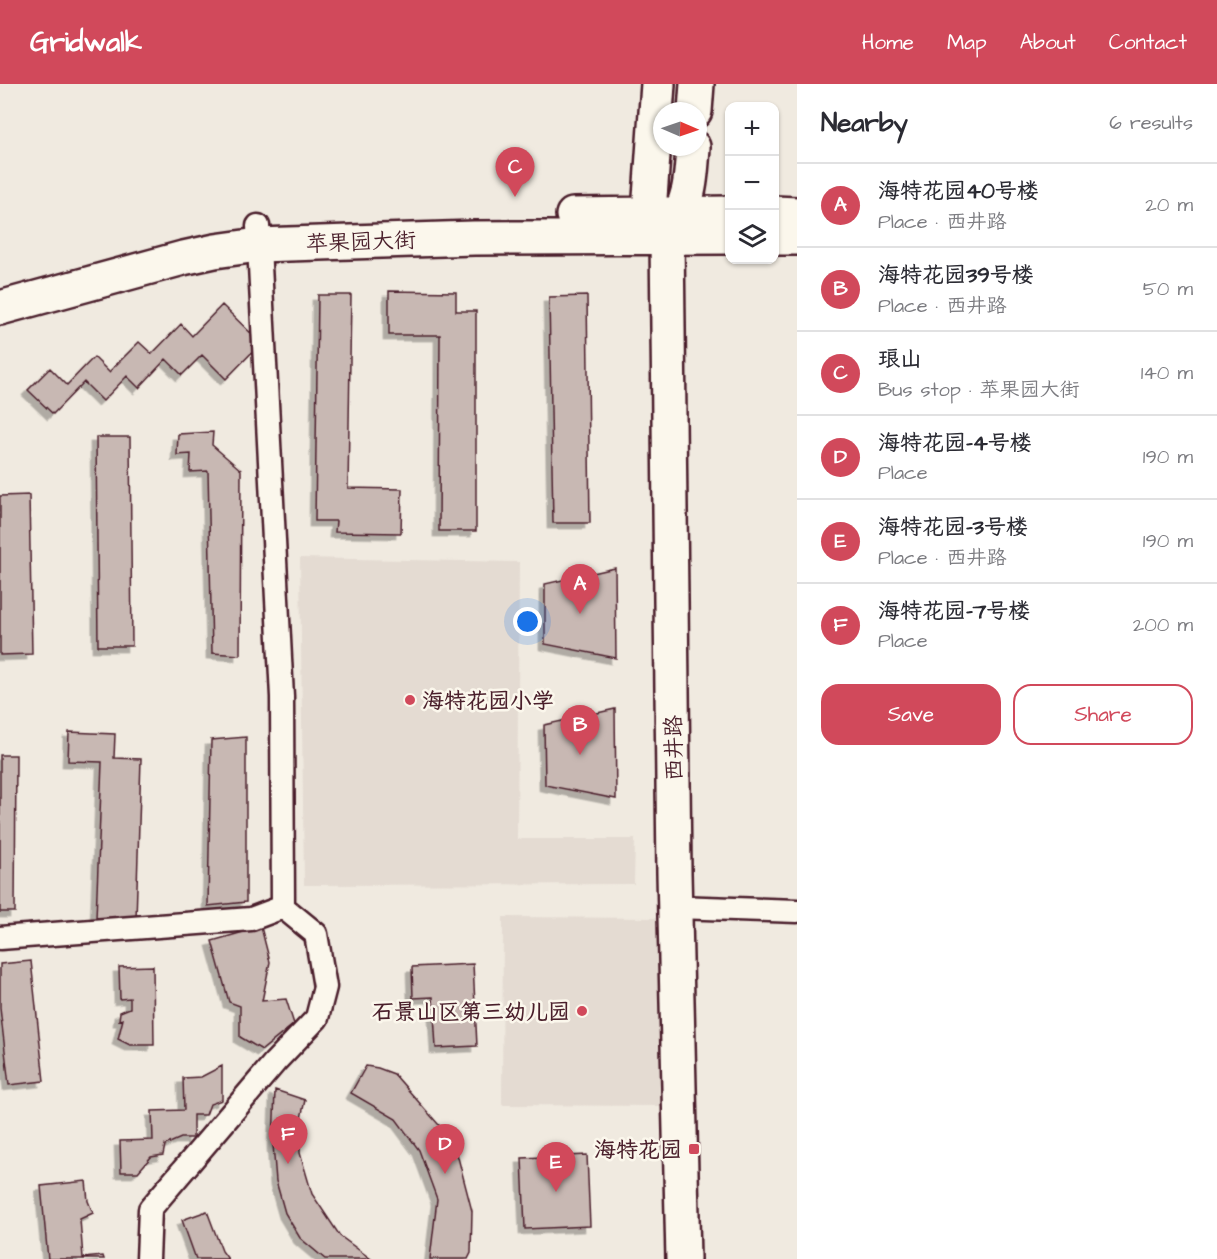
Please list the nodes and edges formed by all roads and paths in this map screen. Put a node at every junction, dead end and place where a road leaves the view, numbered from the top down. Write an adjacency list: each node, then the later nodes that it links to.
1 (658, 84): 8 (main road)
2 (697, 84): 3 (main road)
3 (696, 102)
4 (693, 156): 8 (main road)
5 (725, 213): 8 (main road, 苹果园大街)
6 (779, 213): 7 (main road)
7 (797, 214)
8 (666, 220): 9 (main road, 苹果园大街); 10 (main road, 苹果园大街); 16 (main road, 西井路)
9 (258, 236): 13 (main road, 苹果园大街); 14 (main road, 苹果园大街); 15 (street)
10 (725, 236)
11 (779, 238): 12 (main road)
12 (797, 238)
13 (0, 286)
14 (0, 308)
15 (283, 907): 18 (street); 19 (street)
16 (676, 907): 17 (street); 20 (main road, 西井路)
17 (797, 910)
18 (0, 938)
19 (148, 1259)
20 (683, 1259)

